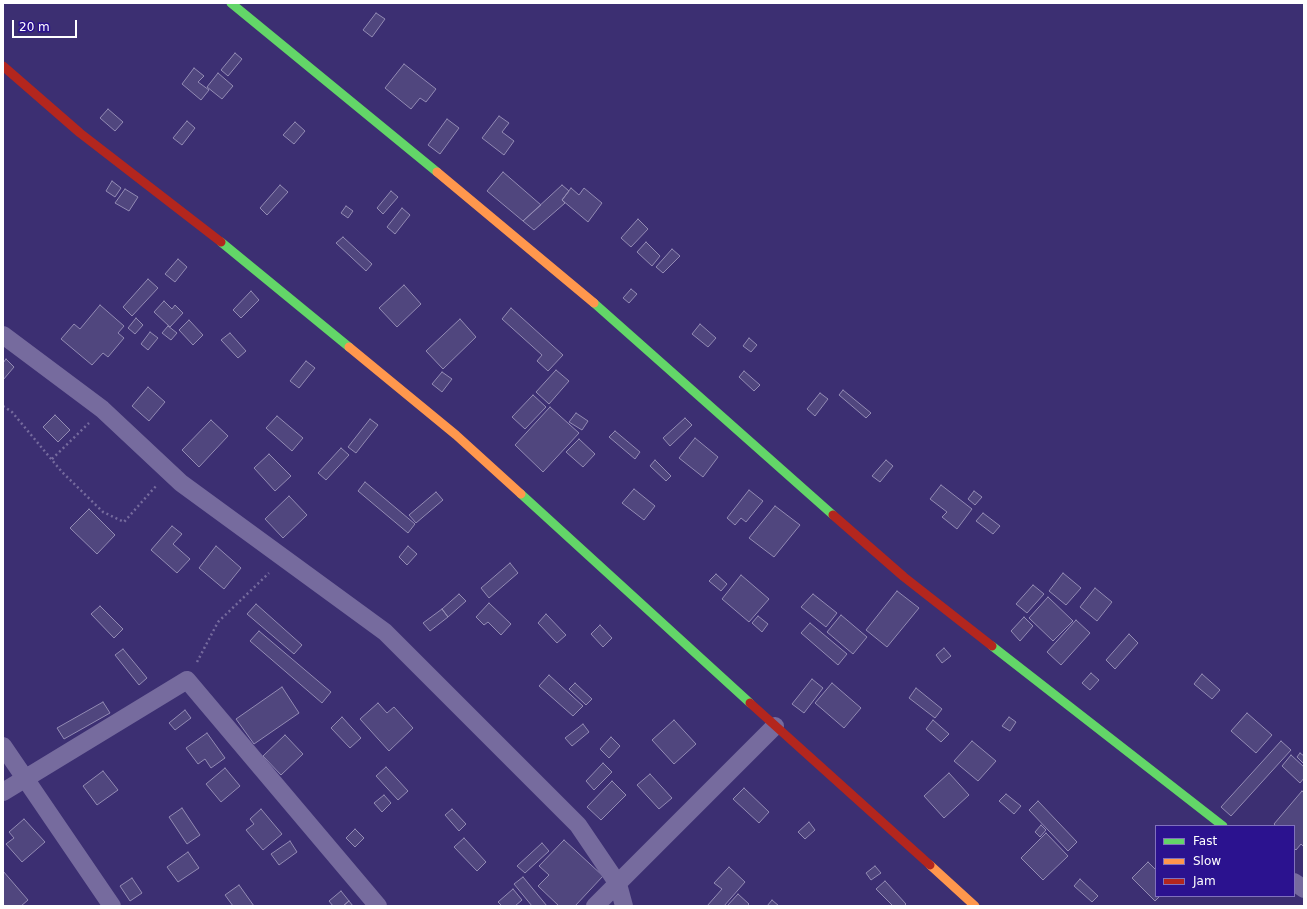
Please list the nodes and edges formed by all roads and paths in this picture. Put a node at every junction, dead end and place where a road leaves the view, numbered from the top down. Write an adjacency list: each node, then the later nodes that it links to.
1 (231, 3): 14 (street)
2 (3, 66): 10 (street)
3 (3, 335): 5 (street)
4 (3, 406): 6 (path)
5 (102, 410): 6 (path); 7 (street)
6 (52, 459): 7 (path)
7 (169, 472): 8 (street)
8 (284, 558): 9 (path); 16 (street)
9 (187, 680): 12 (street); 19 (street)
10 (775, 726): 16 (street); 22 (street)
11 (3, 746): 12 (street)
12 (25, 778): 13 (street); 18 (street)
13 (3, 792)
14 (1222, 825)
15 (1295, 883): 17 (street)
16 (618, 884): 20 (street); 21 (street)
17 (1304, 890)
18 (112, 906)
19 (378, 906)
20 (595, 906)
21 (624, 906)
22 (975, 906)

